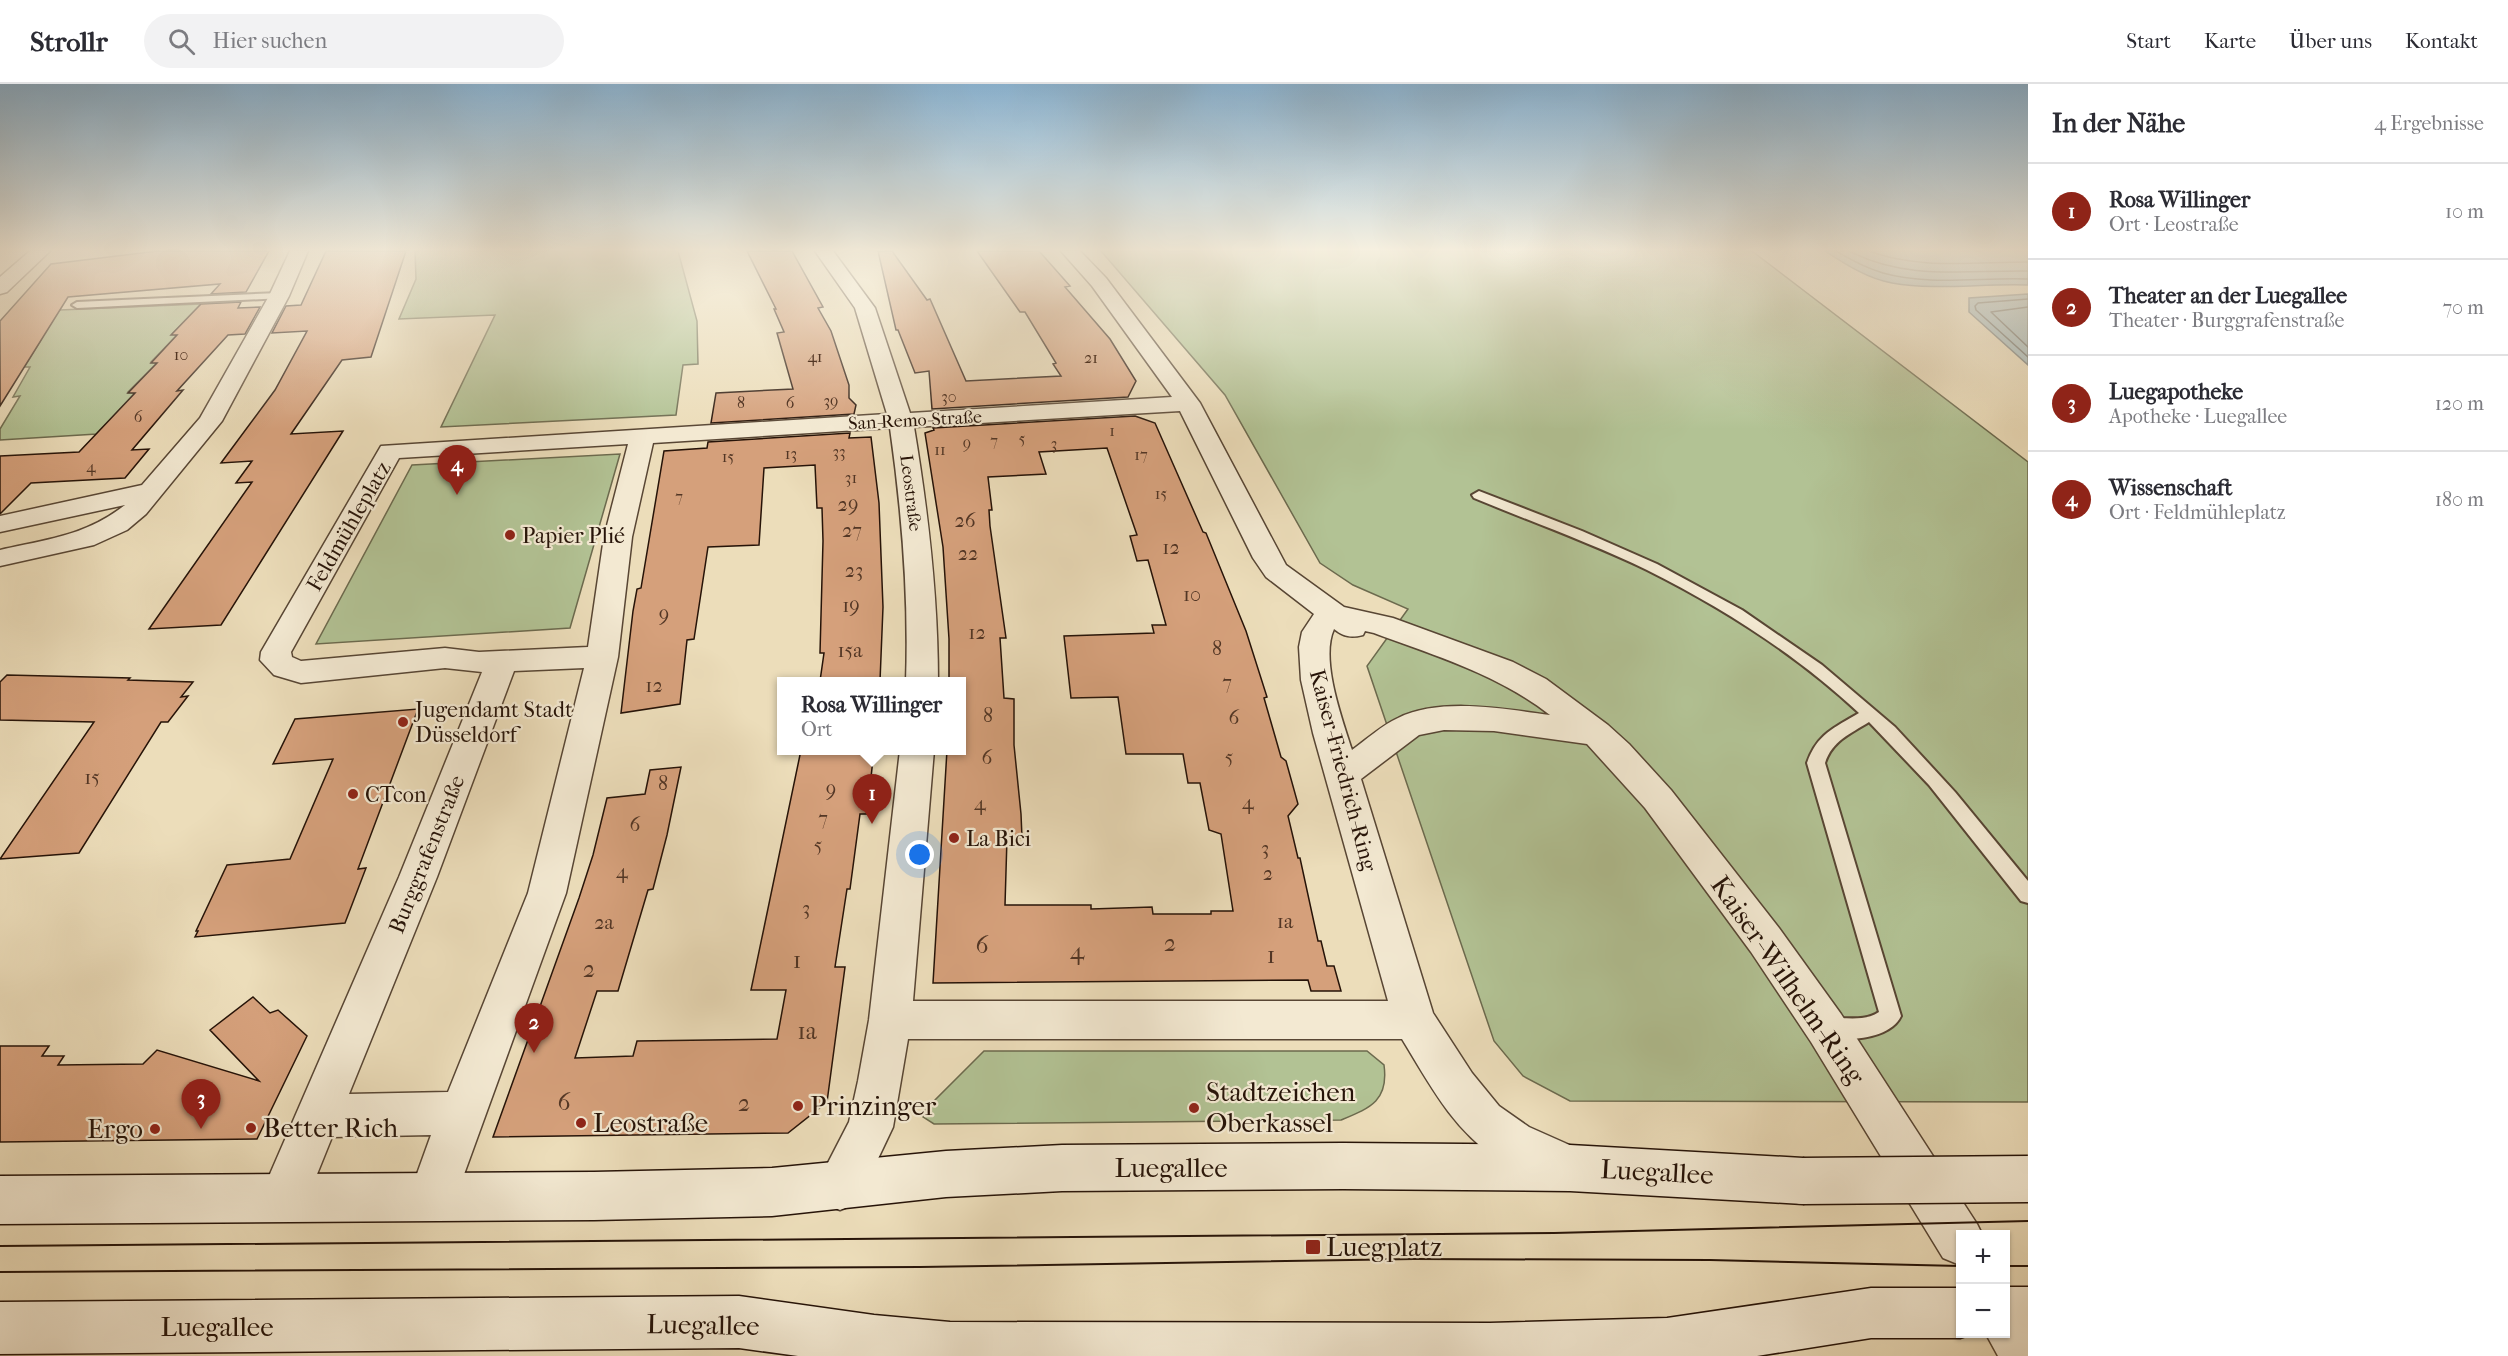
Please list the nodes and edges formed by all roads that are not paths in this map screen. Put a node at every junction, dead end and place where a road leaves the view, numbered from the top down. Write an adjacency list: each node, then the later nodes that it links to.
1 (271, 310): 7 (street)
2 (865, 310): 5 (street, Leostraße)
3 (1120, 310): 4 (street)
4 (1188, 403): 5 (street, San-Remo-Straße); 11 (street)
5 (901, 421): 6 (street, San-Remo-Straße); 14 (street, Leostraße)
6 (642, 436): 12 (street); 13 (street, Feldmühleplatz)
7 (151, 491): 9 (street); 10 (street)
8 (1479, 495): 15 (lane)
9 (0, 524)
10 (0, 558)
11 (1336, 615): 16 (street, Kaiser-Wilhelm-Ring); 18 (street, Kaiser-Friedrich-Ring)
12 (602, 657): 13 (street); 23 (street)
13 (502, 661): 24 (street, Burggrafenstraße)
14 (922, 677)
15 (1870, 714): 19 (lane); 22 (lane)
16 (1596, 733): 18 (street); 22 (street, Kaiser-Wilhelm-Ring)
17 (916, 755): 20 (street)
18 (1343, 774): 21 (street, Kaiser-Friedrich-Ring)
19 (2028, 895)
20 (890, 1020): 21 (street); 27 (street)
21 (1414, 1020): 25 (street, Kaiser-Friedrich-Ring)
22 (1826, 1028): 31 (street, Kaiser-Wilhelm-Ring)
23 (462, 1113): 24 (street); 28 (street)
24 (320, 1116): 29 (street, Burggrafenstraße)
25 (1570, 1168): 26 (street, Luegallee, bridge); 27 (street, Luegallee)
26 (2028, 1179)
27 (840, 1186): 28 (street, Luegallee)
28 (433, 1196): 29 (street, Luegallee)
29 (284, 1197): 30 (street, Luegallee)
30 (0, 1200)
31 (1956, 1235)
32 (2010, 1312): 33 (street)
33 (2028, 1312)
34 (1956, 1313): 40 (street, Luegallee)
35 (2010, 1327): 42 (street)
36 (0, 1329): 37 (street, Luegallee)
37 (230, 1341): 38 (street, Luegallee)
38 (368, 1341): 39 (street, Luegallee)
39 (873, 1349): 41 (street, Luegallee)
40 (1658, 1350): 41 (street, Luegallee)
41 (1412, 1352)
42 (2026, 1356)

